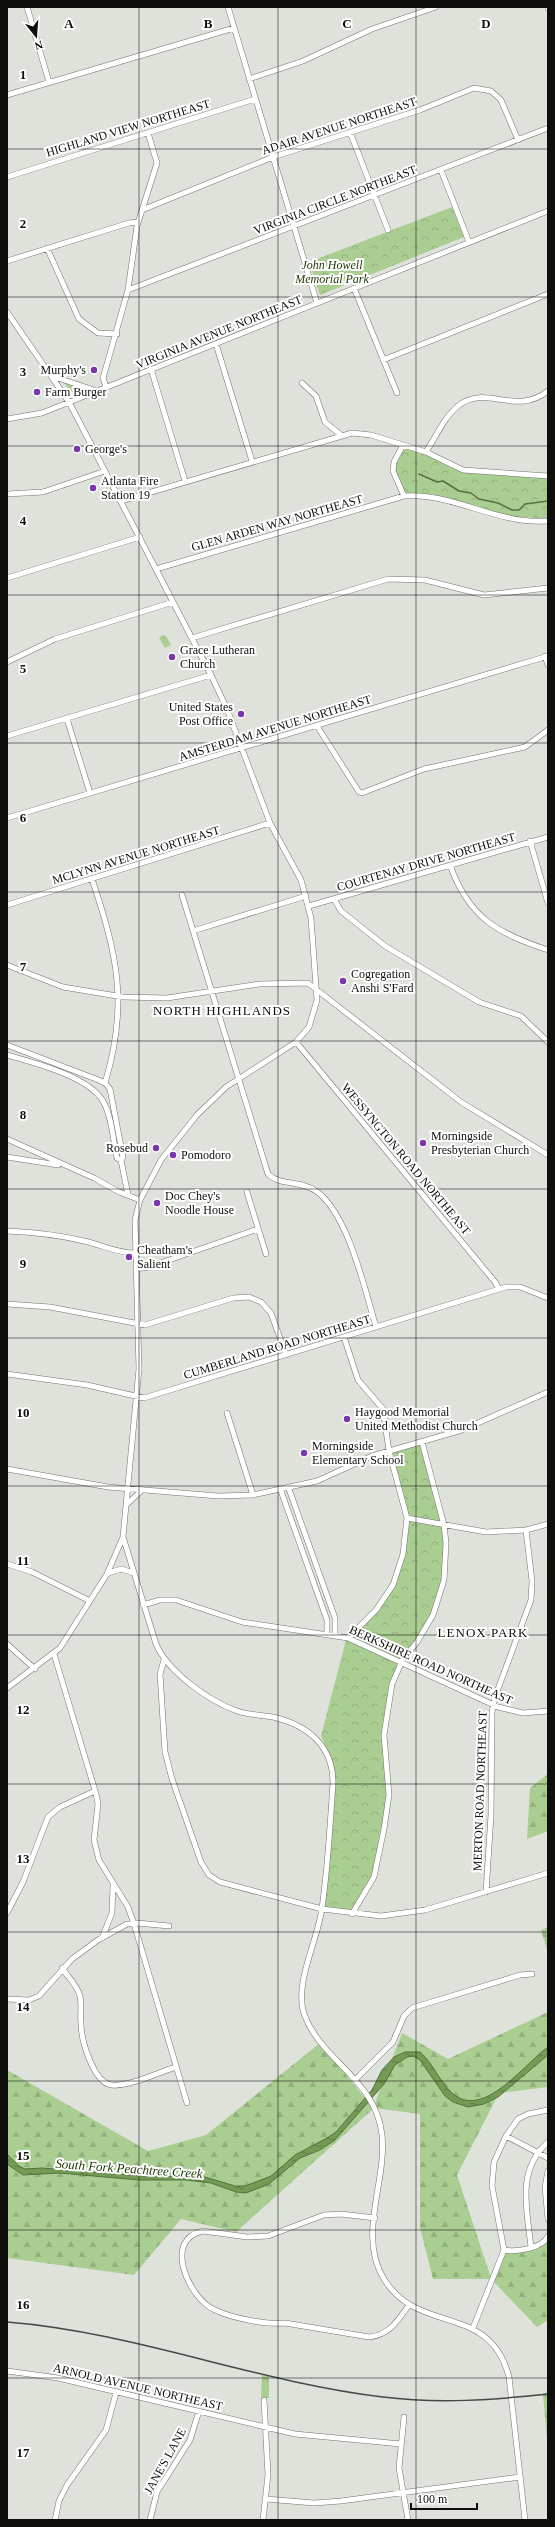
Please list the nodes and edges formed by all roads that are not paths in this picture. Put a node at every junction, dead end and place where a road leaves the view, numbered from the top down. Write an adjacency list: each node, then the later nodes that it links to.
1 (27, 7): 6 (street)
2 (228, 7): 4 (street)
3 (436, 7): 5 (street)
4 (234, 28): 5 (street); 6 (street)
5 (249, 78): 8 (street)
6 (49, 82): 7 (street)
7 (7, 95)
8 (255, 99): 11 (street, HIGHLAND VIEW NORTHEAST); 13 (street)
9 (548, 128): 12 (street, VIRGINIA CIRCLE NORTHEAST)
10 (350, 132): 12 (street, ADAIR AVENUE NORTHEAST); 13 (street, ADAIR AVENUE NORTHEAST); 16 (street)
11 (148, 133): 15 (street, HIGHLAND VIEW NORTHEAST); 17 (street)
12 (518, 140): 14 (street, VIRGINIA CIRCLE NORTHEAST)
13 (273, 157): 17 (street, ADAIR AVENUE NORTHEAST); 20 (street)
14 (441, 170): 16 (street, VIRGINIA CIRCLE NORTHEAST); 22 (street)
15 (7, 177)
16 (375, 196): 20 (street, VIRGINIA CIRCLE NORTHEAST); 21 (street)
17 (142, 210): 19 (street)
18 (548, 211): 22 (street, VIRGINIA AVENUE NORTHEAST)
19 (138, 222): 23 (street); 26 (street)
20 (293, 225): 26 (street, VIRGINIA CIRCLE NORTHEAST); 28 (street)
21 (388, 230)
22 (469, 242): 25 (street, VIRGINIA AVENUE NORTHEAST)
23 (46, 248): 24 (street); 30 (street)
24 (7, 261)
25 (354, 288): 28 (street, VIRGINIA AVENUE NORTHEAST); 32 (street)
26 (128, 290): 30 (street)
27 (548, 294): 32 (street)
28 (317, 303): 31 (street, VIRGINIA AVENUE NORTHEAST)
29 (7, 312): 34 (street)
30 (117, 334): 36 (street)
31 (216, 344): 33 (street, VIRGINIA AVENUE NORTHEAST); 45 (street)
32 (383, 360): 39 (street)
33 (151, 369): 36 (street, VIRGINIA AVENUE NORTHEAST); 48 (street)
34 (52, 376): 37 (street); 40 (street)
35 (302, 383): 42 (street)
36 (106, 388): 37 (street, VIRGINIA AVENUE NORTHEAST)
37 (97, 391): 40 (street, VIRGINIA AVENUE NORTHEAST)
38 (548, 391): 44 (street)
39 (397, 393)
40 (69, 402): 41 (street, VIRGINIA AVENUE NORTHEAST); 46 (street)
41 (7, 420)
42 (341, 435): 43 (street); 45 (street)
43 (403, 445): 44 (street); 50 (street)
44 (426, 452): 47 (street)
45 (252, 462): 48 (street)
46 (105, 471): 49 (street); 51 (street)
47 (548, 476)
48 (185, 482): 51 (street)
49 (7, 494)
50 (404, 496): 52 (street); 54 (street, GLEN ARDEN WAY NORTHEAST)
51 (121, 501): 53 (street)
52 (548, 521)
53 (140, 537): 54 (street); 55 (street)
54 (156, 569): 57 (street)
55 (7, 578)
56 (548, 588): 58 (street)
57 (173, 602): 58 (street); 60 (street)
58 (192, 638): 62 (street)
59 (547, 656): 61 (street); 64 (street, AMSTERDAM AVENUE NORTHEAST)
60 (7, 662)
61 (548, 665)
62 (211, 675): 63 (street); 67 (street)
63 (67, 719): 66 (street); 68 (street)
64 (317, 726): 65 (street); 67 (street, AMSTERDAM AVENUE NORTHEAST)
65 (548, 730)
66 (7, 736)
67 (241, 748): 68 (street, AMSTERDAM AVENUE NORTHEAST); 70 (street)
68 (90, 793): 69 (street, AMSTERDAM AVENUE NORTHEAST)
69 (7, 818)
70 (270, 823): 74 (street, MCLYNN AVENUE NORTHEAST); 76 (street)
71 (548, 837): 72 (street, COURTENAY DRIVE NORTHEAST)
72 (530, 841): 73 (street, COURTENAY DRIVE NORTHEAST); 78 (street)
73 (450, 865): 77 (street, COURTENAY DRIVE NORTHEAST); 82 (street)
74 (92, 879): 79 (street, MCLYNN AVENUE NORTHEAST); 86 (street)
75 (182, 895): 81 (street)
76 (306, 896): 80 (street); 81 (street)
77 (334, 899): 80 (street, COURTENAY DRIVE NORTHEAST); 88 (street)
78 (548, 903)
79 (7, 905)
80 (309, 906): 84 (street)
81 (193, 931): 85 (street)
82 (548, 950)
83 (7, 965): 86 (street)
84 (316, 988): 85 (street); 87 (street); 98 (street)
85 (211, 992): 86 (street); 92 (street)
86 (119, 997): 93 (street)
87 (296, 1042): 92 (street); 110 (street, WESSYNGTON ROAD NORTHEAST)
88 (548, 1042)
89 (9, 1046): 90 (street); 91 (street)
90 (7, 1055): 94 (street)
91 (90, 1077): 93 (street); 94 (street)
92 (238, 1080): 104 (street); 114 (street)
93 (105, 1083): 95 (street)
94 (86, 1084): 96 (street)
95 (113, 1104): 96 (street); 100 (street)
96 (105, 1106): 100 (street)
97 (7, 1139): 101 (street)
98 (548, 1155)
99 (7, 1157): 101 (street)
100 (121, 1160): 103 (street)
101 (74, 1169): 103 (street)
102 (247, 1192): 105 (street)
103 (128, 1196): 104 (street)
104 (140, 1200): 107 (street)
105 (258, 1229): 108 (street); 109 (street)
106 (7, 1231): 107 (street)
107 (135, 1252): 109 (street)
108 (266, 1254)
109 (136, 1269): 113 (street)
110 (499, 1289): 111 (street, CUMBERLAND ROAD NORTHEAST); 114 (street, CUMBERLAND ROAD NORTHEAST)
111 (548, 1298)
112 (7, 1304): 113 (street)
113 (137, 1323): 116 (street); 119 (street)
114 (376, 1327): 115 (street, CUMBERLAND ROAD NORTHEAST)
115 (344, 1337): 116 (street, CUMBERLAND ROAD NORTHEAST); 122 (street)
116 (286, 1355): 119 (street, CUMBERLAND ROAD NORTHEAST)
117 (7, 1374): 119 (street, CUMBERLAND ROAD NORTHEAST)
118 (548, 1392): 121 (street)
119 (138, 1396): 124 (street)
120 (227, 1413): 128 (street)
121 (422, 1442): 122 (street); 132 (street)
122 (389, 1451): 125 (street); 130 (street)
123 (7, 1469): 124 (street)
124 (127, 1489): 126 (street); 129 (street)
125 (289, 1489): 127 (street); 135 (street)
126 (142, 1490): 128 (street); 129 (street)
127 (281, 1491): 128 (street); 136 (street)
128 (253, 1495)
129 (126, 1505): 134 (street)
130 (406, 1518): 132 (street); 144 (street)
131 (548, 1524): 133 (street)
132 (444, 1525): 133 (street); 148 (street)
133 (526, 1530): 151 (street, MERTON ROAD NORTHEAST)
134 (123, 1537): 138 (street); 139 (street)
135 (313, 1557): 136 (street); 143 (street)
136 (305, 1560): 142 (street)
137 (7, 1564): 140 (street)
138 (134, 1573): 139 (street); 141 (street)
139 (107, 1574): 140 (street)
140 (90, 1602): 146 (street)
141 (144, 1605): 142 (street, BERKSHIRE ROAD NORTHEAST); 147 (street)
142 (327, 1634): 143 (street, BERKSHIRE ROAD NORTHEAST)
143 (335, 1635): 144 (street, BERKSHIRE ROAD NORTHEAST)
144 (348, 1638): 148 (street, BERKSHIRE ROAD NORTHEAST)
145 (7, 1644): 149 (street)
146 (54, 1654): 149 (street); 153 (street)
147 (164, 1660): 157 (street); 157 (street)
148 (401, 1662): 151 (street, BERKSHIRE ROAD NORTHEAST); 159 (street)
149 (35, 1669): 150 (street)
150 (7, 1688)
151 (493, 1704): 152 (street, BERKSHIRE ROAD NORTHEAST); 156 (street, MERTON ROAD NORTHEAST)
152 (548, 1711)
153 (95, 1791): 155 (street); 158 (street)
154 (548, 1873): 156 (street)
155 (113, 1885): 160 (street); 162 (street)
156 (486, 1892): 159 (street)
157 (322, 1909): 159 (street); 167 (street)
158 (7, 1913)
159 (352, 1914)
160 (134, 1923): 161 (street); 162 (street); 166 (street)
161 (169, 1926)
162 (102, 1938): 163 (street)
163 (62, 1968): 165 (street); 166 (street)
164 (532, 1974): 167 (street)
165 (7, 1999)
166 (176, 2067): 168 (street)
167 (356, 2079): 175 (street)
168 (187, 2103)
169 (548, 2110): 170 (street)
170 (506, 2136): 172 (street); 179 (street)
171 (548, 2142): 172 (street)
172 (538, 2152): 173 (street); 178 (street)
173 (548, 2158)
174 (548, 2171): 176 (street)
175 (375, 2218): 180 (street); 180 (street)
176 (548, 2219)
177 (548, 2236): 178 (street)
178 (531, 2247): 179 (street)
179 (504, 2250): 181 (street)
180 (409, 2305): 181 (street)
181 (473, 2328): 189 (street)
182 (7, 2373): 183 (street, ARNOLD AVENUE NORTHEAST)
183 (116, 2393): 185 (street, ARNOLD AVENUE NORTHEAST); 192 (street)
184 (264, 2400): 187 (street)
185 (199, 2411): 187 (street, ARNOLD AVENUE NORTHEAST); 193 (street, JANE'S LANE)
186 (404, 2417): 188 (street)
187 (264, 2428): 188 (street, ARNOLD AVENUE NORTHEAST); 191 (street)
188 (401, 2444): 190 (street)
189 (520, 2477): 190 (street); 196 (street)
190 (404, 2492): 191 (street); 195 (street)
191 (266, 2499): 194 (street)
192 (55, 2520)
193 (150, 2520)
194 (263, 2520)
195 (408, 2520)
196 (525, 2520)

